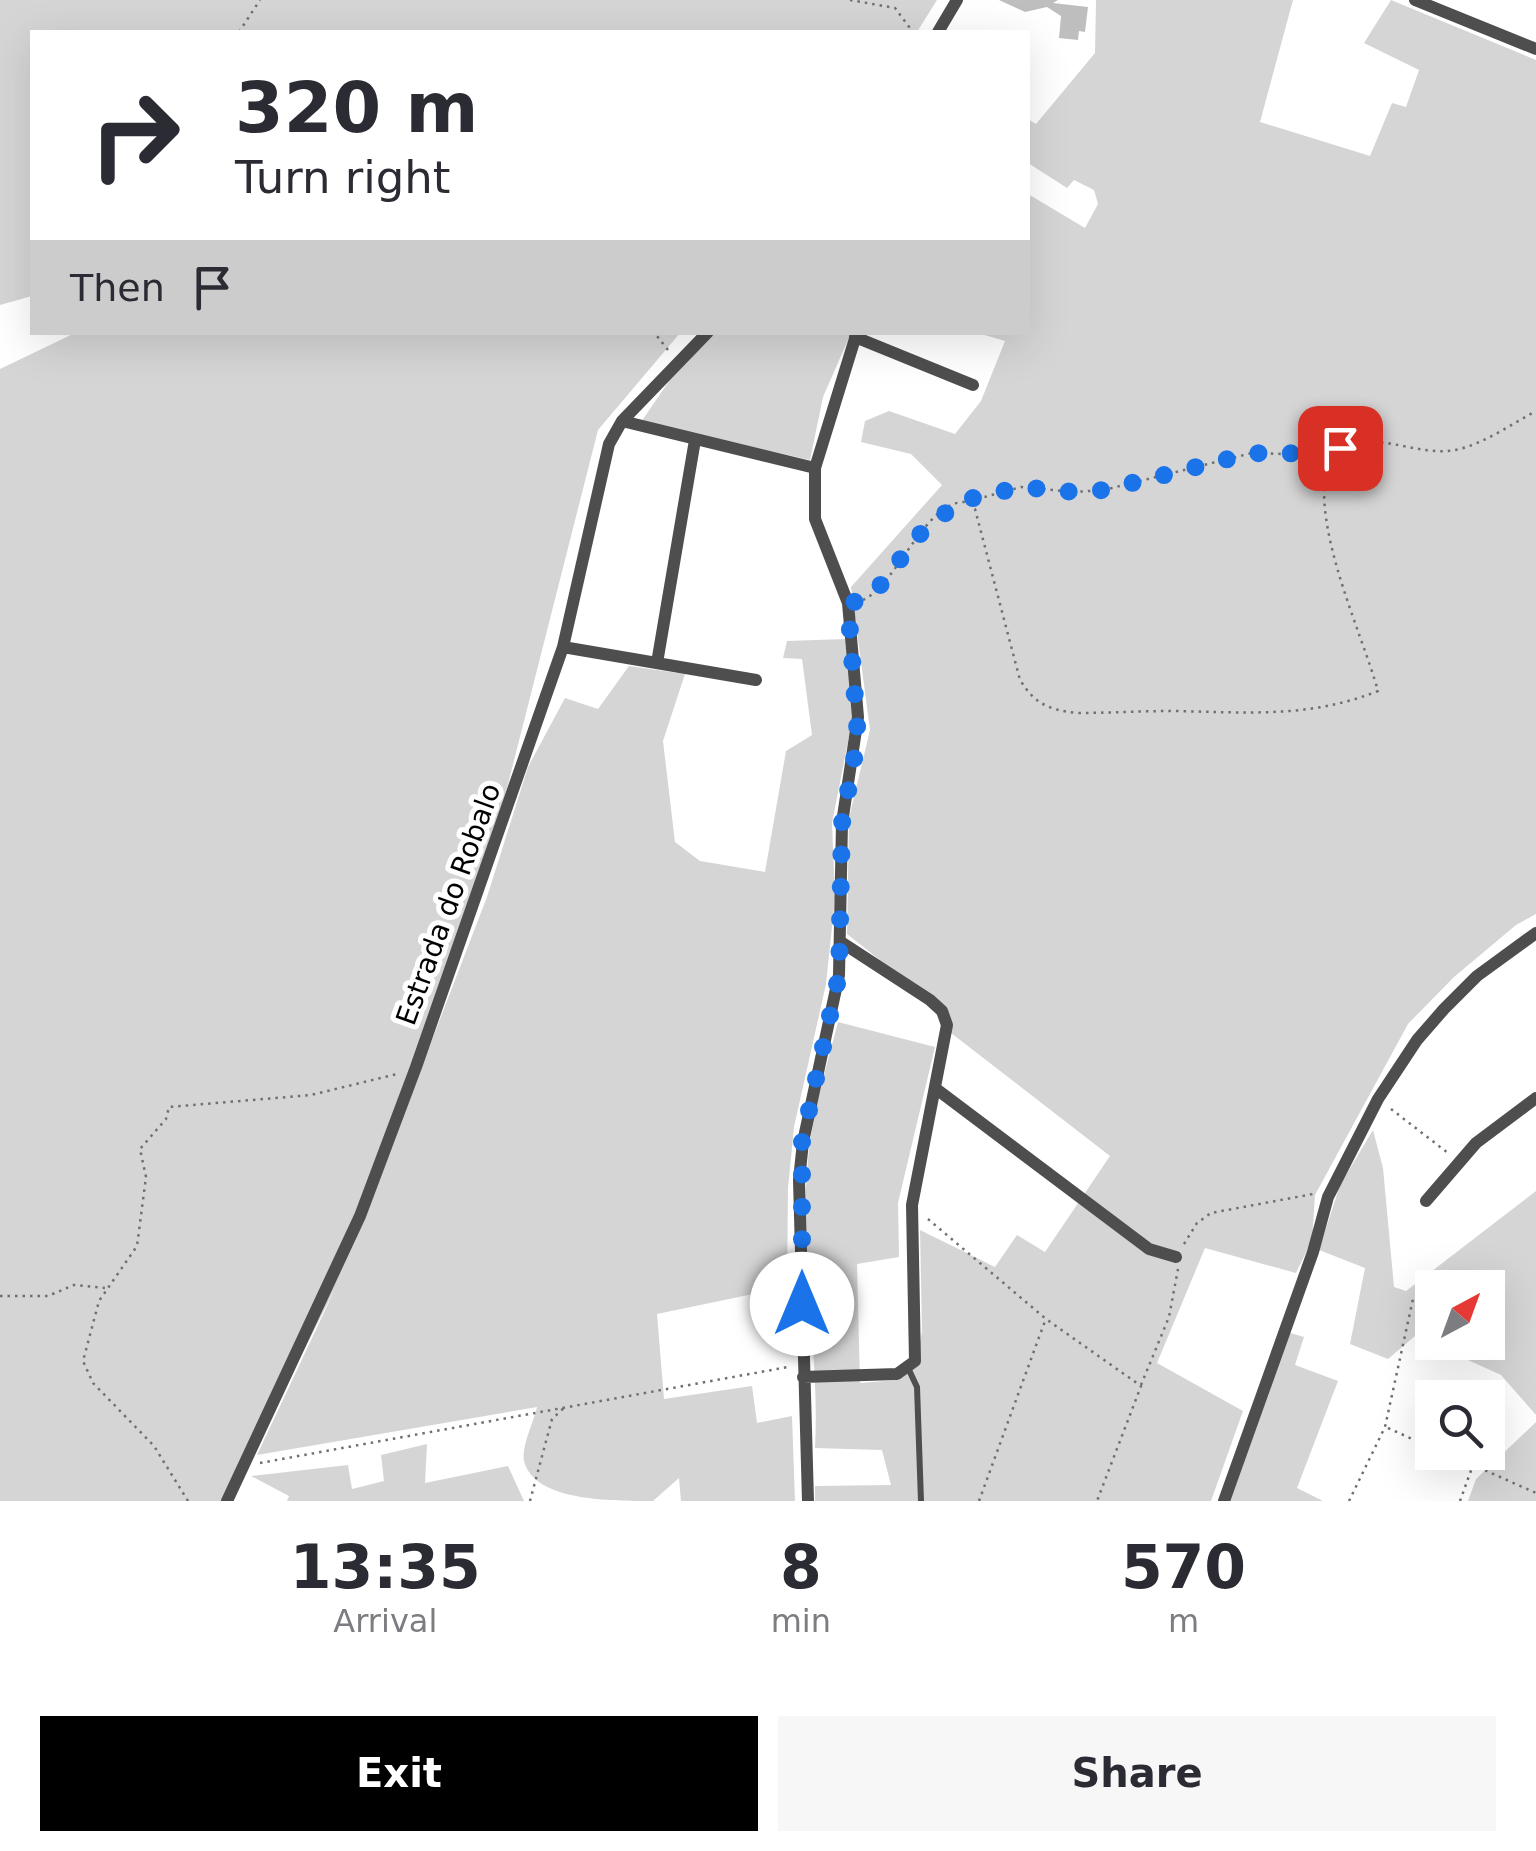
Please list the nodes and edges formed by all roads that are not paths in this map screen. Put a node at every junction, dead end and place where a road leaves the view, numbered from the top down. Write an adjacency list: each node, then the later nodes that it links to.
1 (957, 0): 3 (street)
2 (1415, 0): 4 (street)
3 (939, 30)
4 (1536, 49)
5 (705, 335): 8 (street, Estrada do Robalo)
6 (856, 335): 7 (street); 10 (street)
7 (973, 386)
8 (622, 421): 9 (street); 11 (street, Estrada do Robalo)
9 (695, 440): 10 (street); 12 (street)
10 (814, 468): 15 (street)
11 (564, 647): 12 (street); 22 (street, Estrada do Robalo)
12 (657, 663): 13 (street)
13 (756, 680)
14 (1536, 933): 25 (street)
15 (841, 942): 16 (street); 21 (street)
16 (934, 1088): 19 (street); 20 (street)
17 (1536, 1098): 18 (street)
18 (1426, 1201)
19 (1176, 1257)
20 (909, 1370): 21 (street); 24 (lane)
21 (802, 1371): 23 (street)
22 (226, 1501)
23 (808, 1501)
24 (921, 1501)
25 (1224, 1501)

